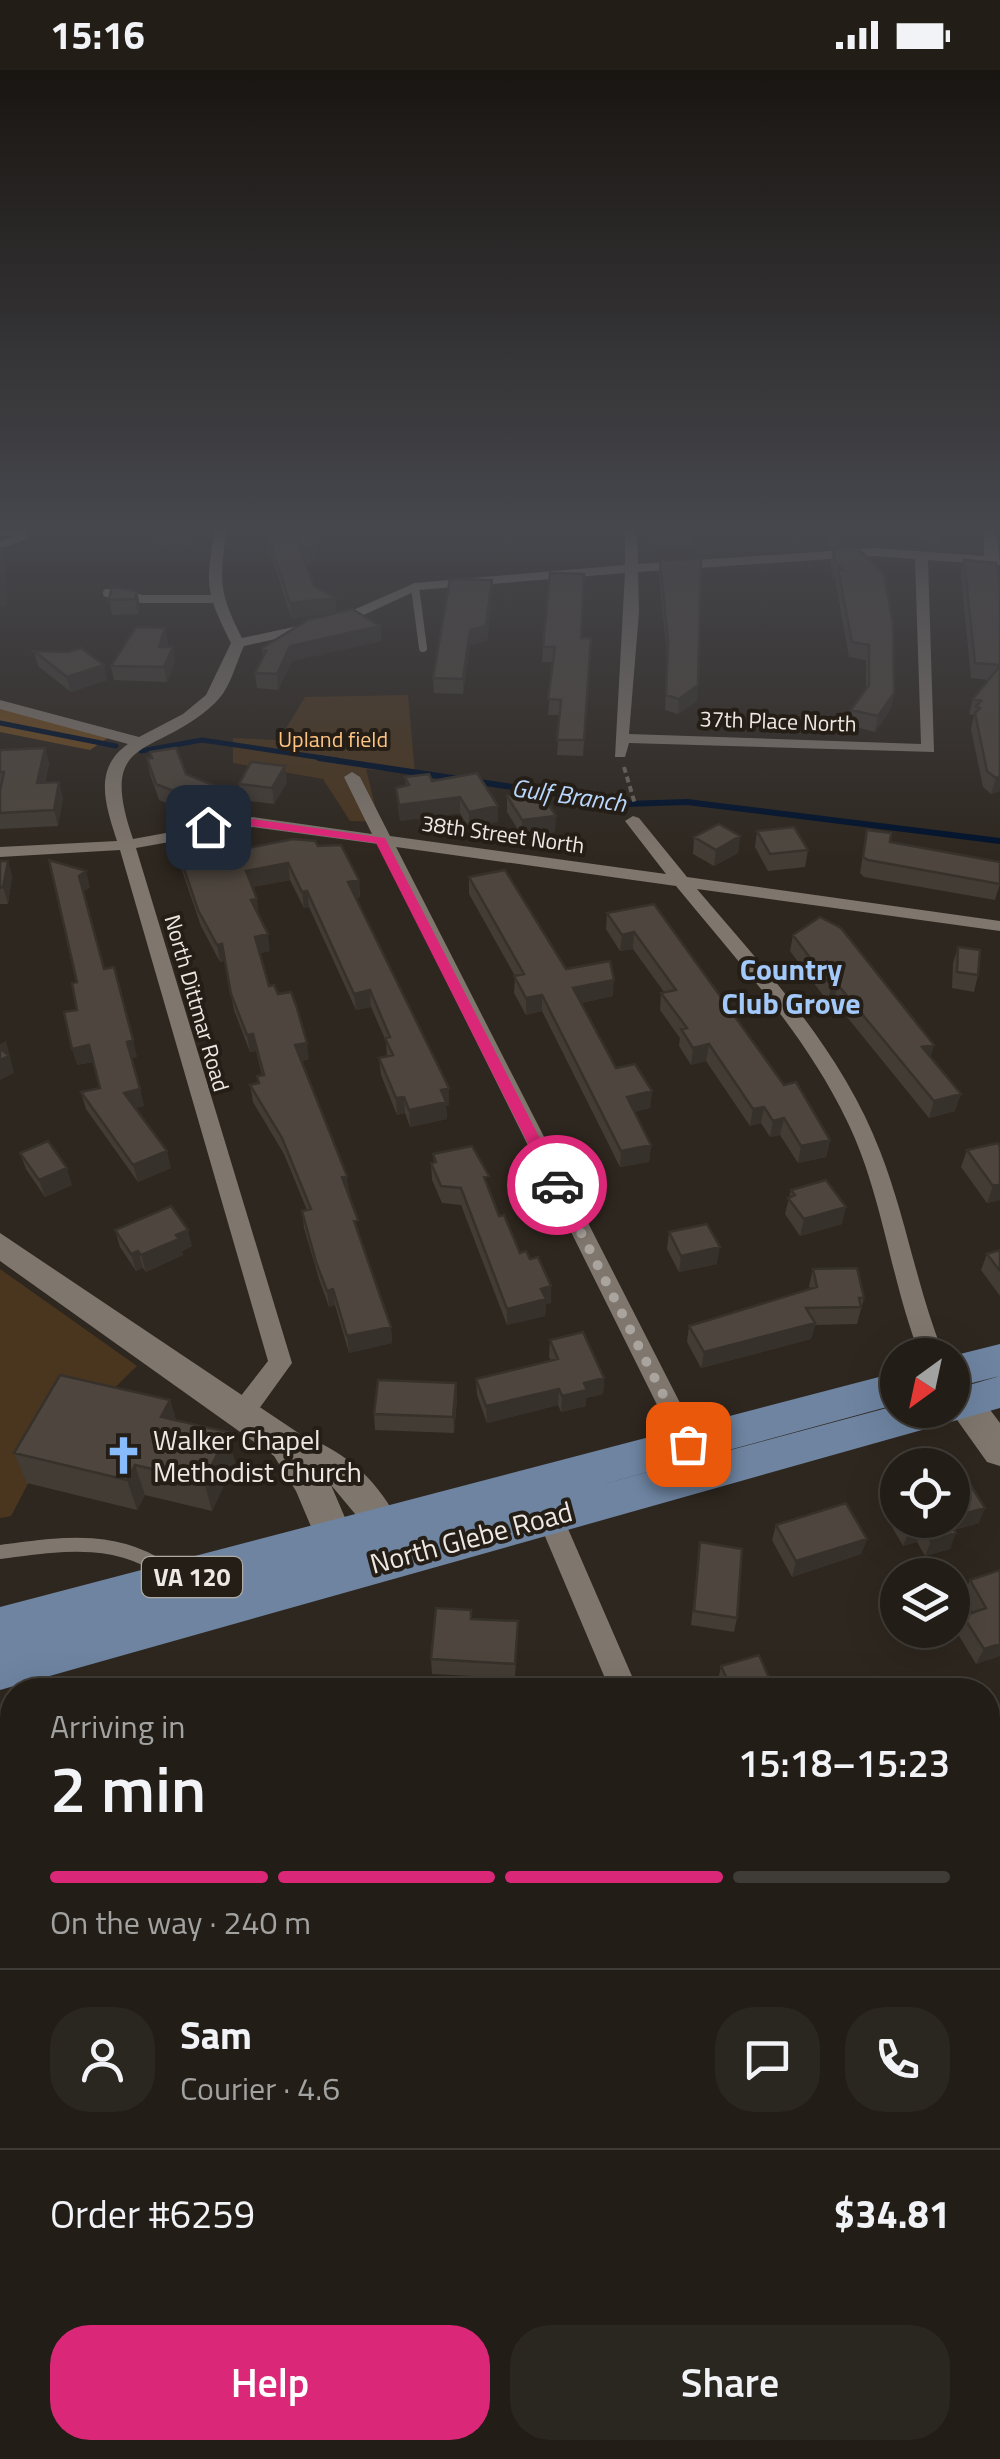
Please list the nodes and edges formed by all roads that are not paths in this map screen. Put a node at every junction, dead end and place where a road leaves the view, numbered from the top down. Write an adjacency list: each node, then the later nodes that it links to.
1 (235, 637): 6 (street)
2 (263, 637): 6 (street)
3 (421, 637): 7 (lane)
4 (627, 637): 5 (street, 37th Place North)
5 (924, 637)
6 (238, 643): 9 (street, North Dittmar Road)
7 (422, 648)
8 (0, 704): 9 (street)
9 (139, 742): 13 (street, North Dittmar Road)
10 (352, 778): 12 (street)
11 (634, 811): 15 (street)
12 (381, 840): 13 (street, 38th Street North); 15 (street, 38th Street North); 26 (street)
13 (127, 845): 14 (street, 38th Street North); 23 (street, North Dittmar Road)
14 (0, 852)
15 (680, 880): 16 (street, 38th Street North); 18 (street)
16 (1000, 926)
17 (0, 1245): 23 (street)
18 (927, 1338)
19 (1000, 1360): 20 (main road, North Glebe Road / VA 120)
20 (970, 1387)
21 (880, 1393): 26 (main road, North Glebe Road / VA 120)
22 (970, 1408): 27 (street)
23 (242, 1413): 25 (street)
24 (880, 1419): 28 (main road, North Glebe Road / VA 120)
25 (287, 1444): 29 (street); 31 (street)
26 (688, 1444): 29 (main road, North Glebe Road / VA 120)
27 (1000, 1451)
28 (550, 1516): 29 (main road, North Glebe Road / VA 120); 35 (street)
29 (390, 1541): 31 (main road, North Glebe Road / VA 120)
30 (0, 1552): 32 (lane)
31 (341, 1555): 32 (main road, North Glebe Road / VA 120); 34 (main road, North Glebe Road / VA 120)
32 (177, 1581): 33 (main road, North Glebe Road / VA 120)
33 (0, 1628)
34 (0, 1668)
35 (619, 1678)

